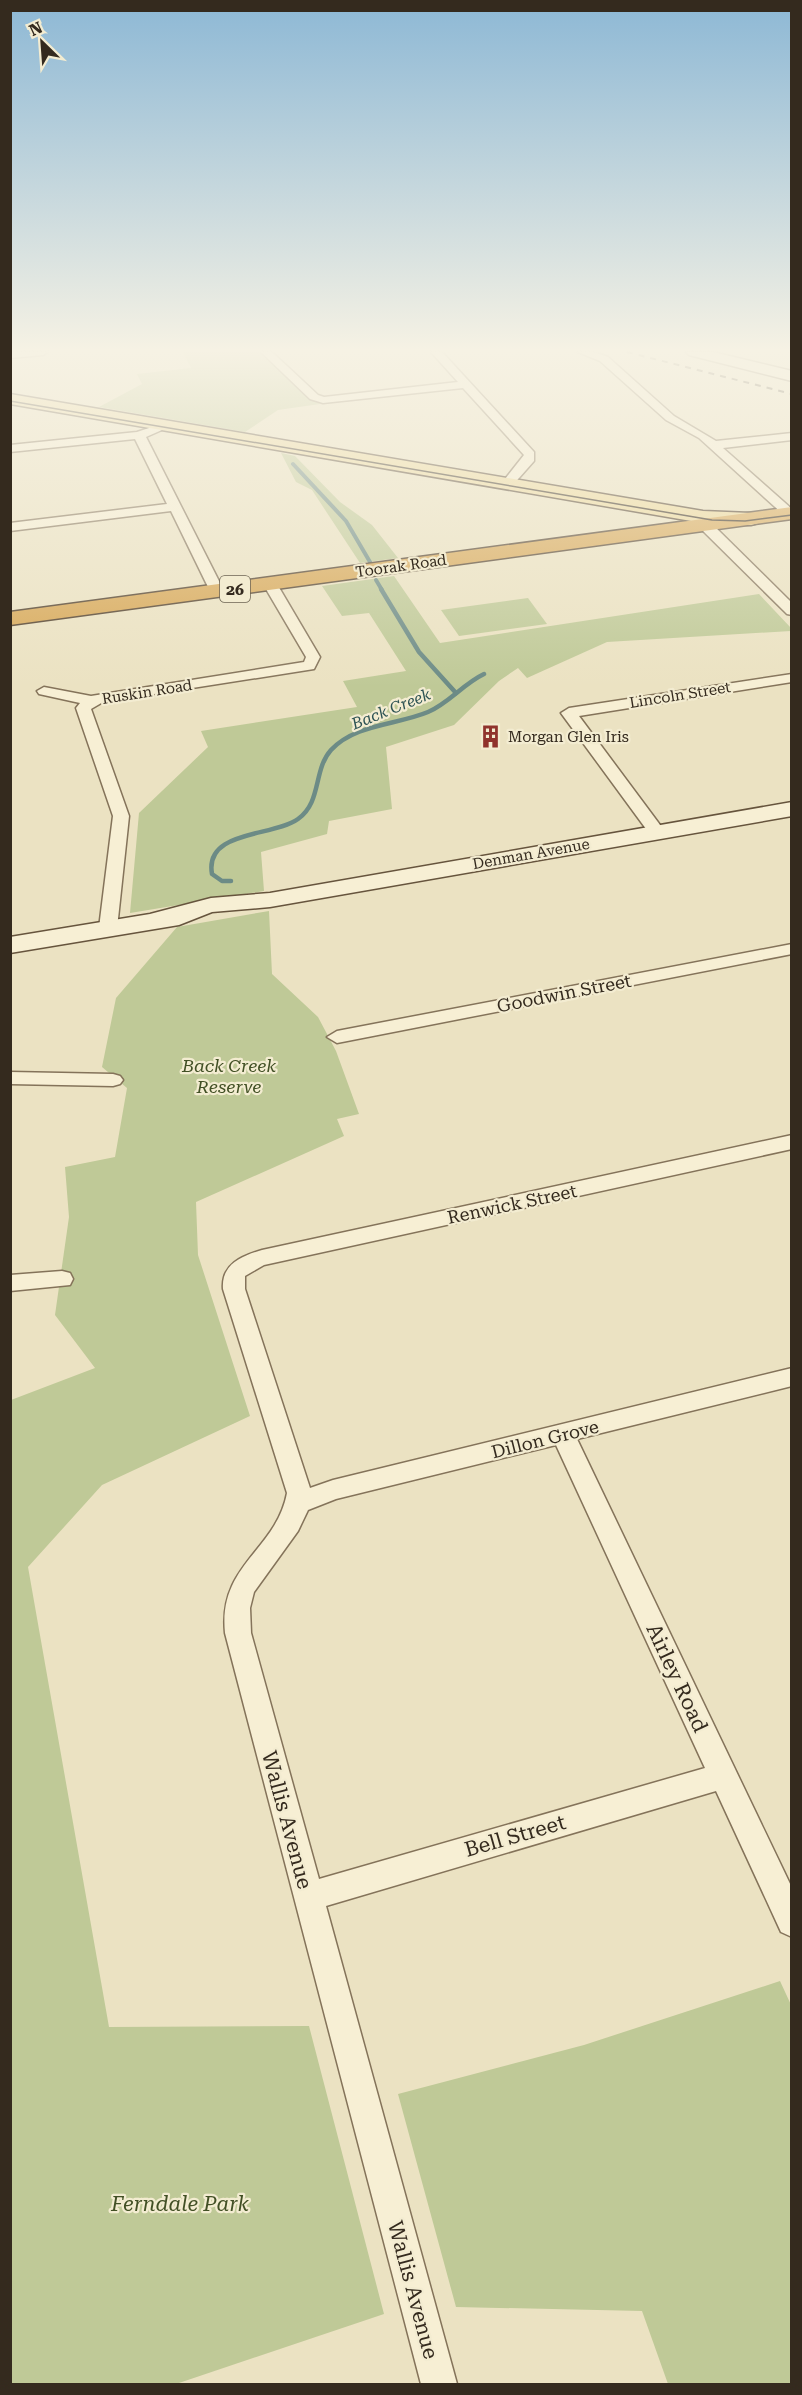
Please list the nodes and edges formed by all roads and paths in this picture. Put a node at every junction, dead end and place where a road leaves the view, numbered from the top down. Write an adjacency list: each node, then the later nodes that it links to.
1 (153, 464): 6 (street)
2 (392, 464): 5 (main road)
3 (523, 464): 5 (street)
4 (735, 464): 7 (street)
5 (507, 483): 9 (main road)
6 (175, 507): 11 (street); 13 (street)
7 (790, 513): 8 (highway, Toorak Road / 26)
8 (751, 519): 9 (main road); 10 (highway, Toorak Road / 26)
9 (677, 521): 10 (highway, Toorak Road / 26); 12 (highway, Toorak Road / 26)
10 (705, 525): 14 (street)
11 (10, 526)
12 (270, 584): 13 (highway, Toorak Road / 26); 18 (street, Ruskin Road)
13 (217, 591): 15 (highway, Toorak Road / 26)
14 (792, 611)
15 (10, 619)
16 (792, 678): 20 (street, Lincoln Street)
17 (44, 691): 18 (street)
18 (91, 701): 21 (street, Ruskin Road)
19 (792, 809): 20 (street, Denman Avenue)
20 (658, 832): 21 (street, Denman Avenue)
21 (108, 928): 22 (street, Denman Avenue)
22 (10, 945)
23 (792, 949): 24 (street, Goodwin Street)
24 (337, 1037)
25 (10, 1078): 26 (street)
26 (112, 1080)
27 (792, 1142): 32 (street, Renwick Street)
28 (62, 1279): 29 (street)
29 (10, 1283)
30 (792, 1377): 31 (street, Dillon Grove)
31 (563, 1435): 32 (street, Dillon Grove); 33 (street, Airley Road)
32 (298, 1503): 34 (street, Wallis Avenue)
33 (722, 1776): 34 (street, Bell Street); 35 (street, Airley Road)
34 (308, 1897): 36 (street, Wallis Avenue)
35 (792, 1922)
36 (439, 2385)

